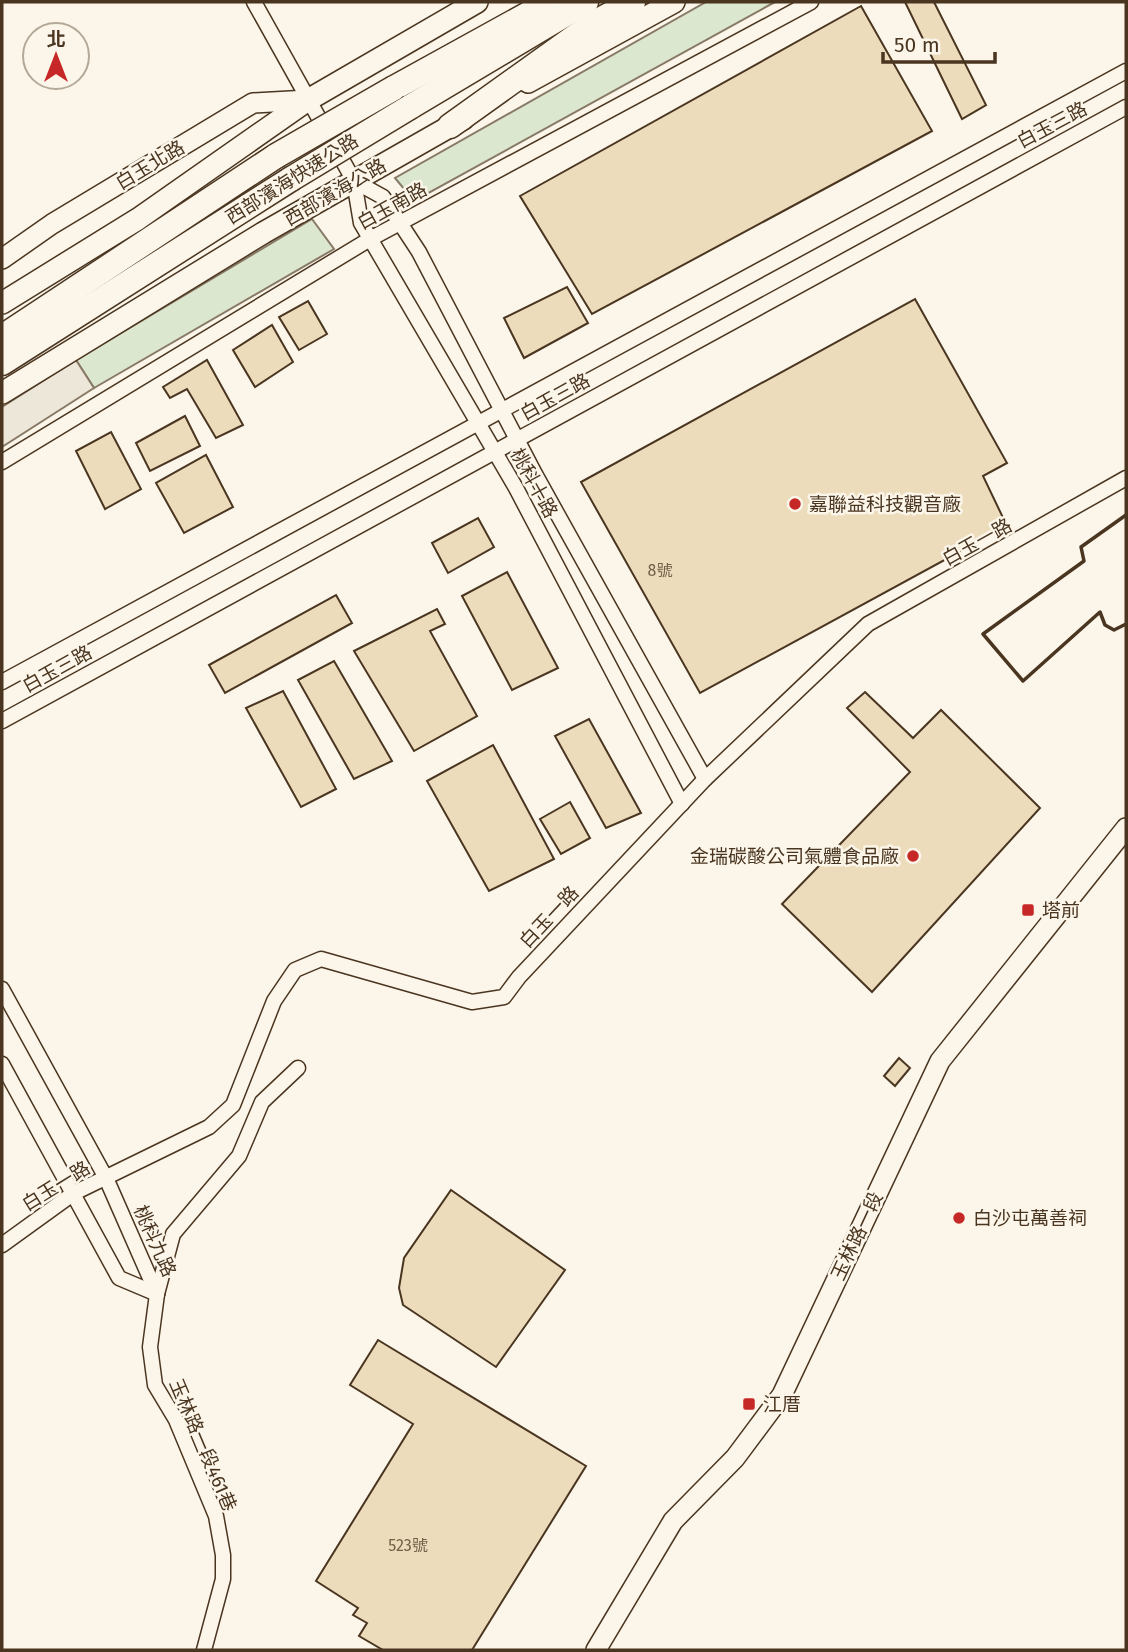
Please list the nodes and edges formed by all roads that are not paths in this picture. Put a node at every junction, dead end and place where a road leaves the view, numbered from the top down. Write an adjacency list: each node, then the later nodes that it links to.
1 (254, 2): 10 (street, 桃科十路)
2 (477, 2): 10 (main road)
3 (550, 2): 9 (highway, 西部濱海快速公路)
4 (586, 2): 9 (highway, 西部濱海快速公路)
5 (633, 2): 12 (highway)
6 (674, 2): 12 (main road, 西部濱海公路)
7 (811, 2): 14 (street, 白玉南路)
8 (1126, 71): 21 (street, 白玉三路)
9 (402, 98): 18 (highway, 西部濱海快速公路, bridge); 19 (highway, 西部濱海快速公路, bridge)
10 (308, 100): 13 (street, 桃科十路); 16 (street, 白玉北路); 17 (main road)
11 (1126, 107): 23 (street, 白玉三路)
12 (450, 126): 13 (main road, 西部濱海公路)
13 (354, 181): 14 (street, 桃科十路); 15 (street, 桃科十路); 20 (main road, 西部濱海公路)
14 (400, 223): 15 (street, 白玉南路); 21 (street, 桃科十路)
15 (370, 239): 22 (street, 桃科十路); 25 (street, 白玉南路)
16 (2, 259)
17 (2, 303)
18 (2, 337)
19 (2, 363)
20 (2, 393)
21 (501, 409): 22 (street, 白玉三路); 23 (street, 桃科十路)
22 (477, 421): 24 (street, 桃科十路); 27 (street, 白玉三路)
23 (517, 440): 24 (street, 白玉三路); 29 (street, 桃科十路)
24 (495, 453): 28 (street, 白玉三路); 30 (street, 桃科十路)
25 (2, 463)
26 (1126, 478): 29 (street, 白玉一路)
27 (2, 681)
28 (2, 721)
29 (705, 779): 30 (street, 白玉一路)
30 (682, 804): 35 (street, 白玉一路)
31 (1126, 828): 40 (street, 玉林路一段)
32 (2, 989): 35 (street, 桃科九路)
33 (2, 1064): 36 (street, 桃科九路)
34 (298, 1068): 38 (street, 玉林路一段461巷)
35 (106, 1178): 36 (street, 白玉一路); 38 (street, 桃科九路)
36 (74, 1193): 37 (street, 白玉一路); 38 (street, 桃科九路)
37 (2, 1245)
38 (158, 1294): 39 (street, 玉林路一段461巷)
39 (204, 1650)
40 (596, 1650)

